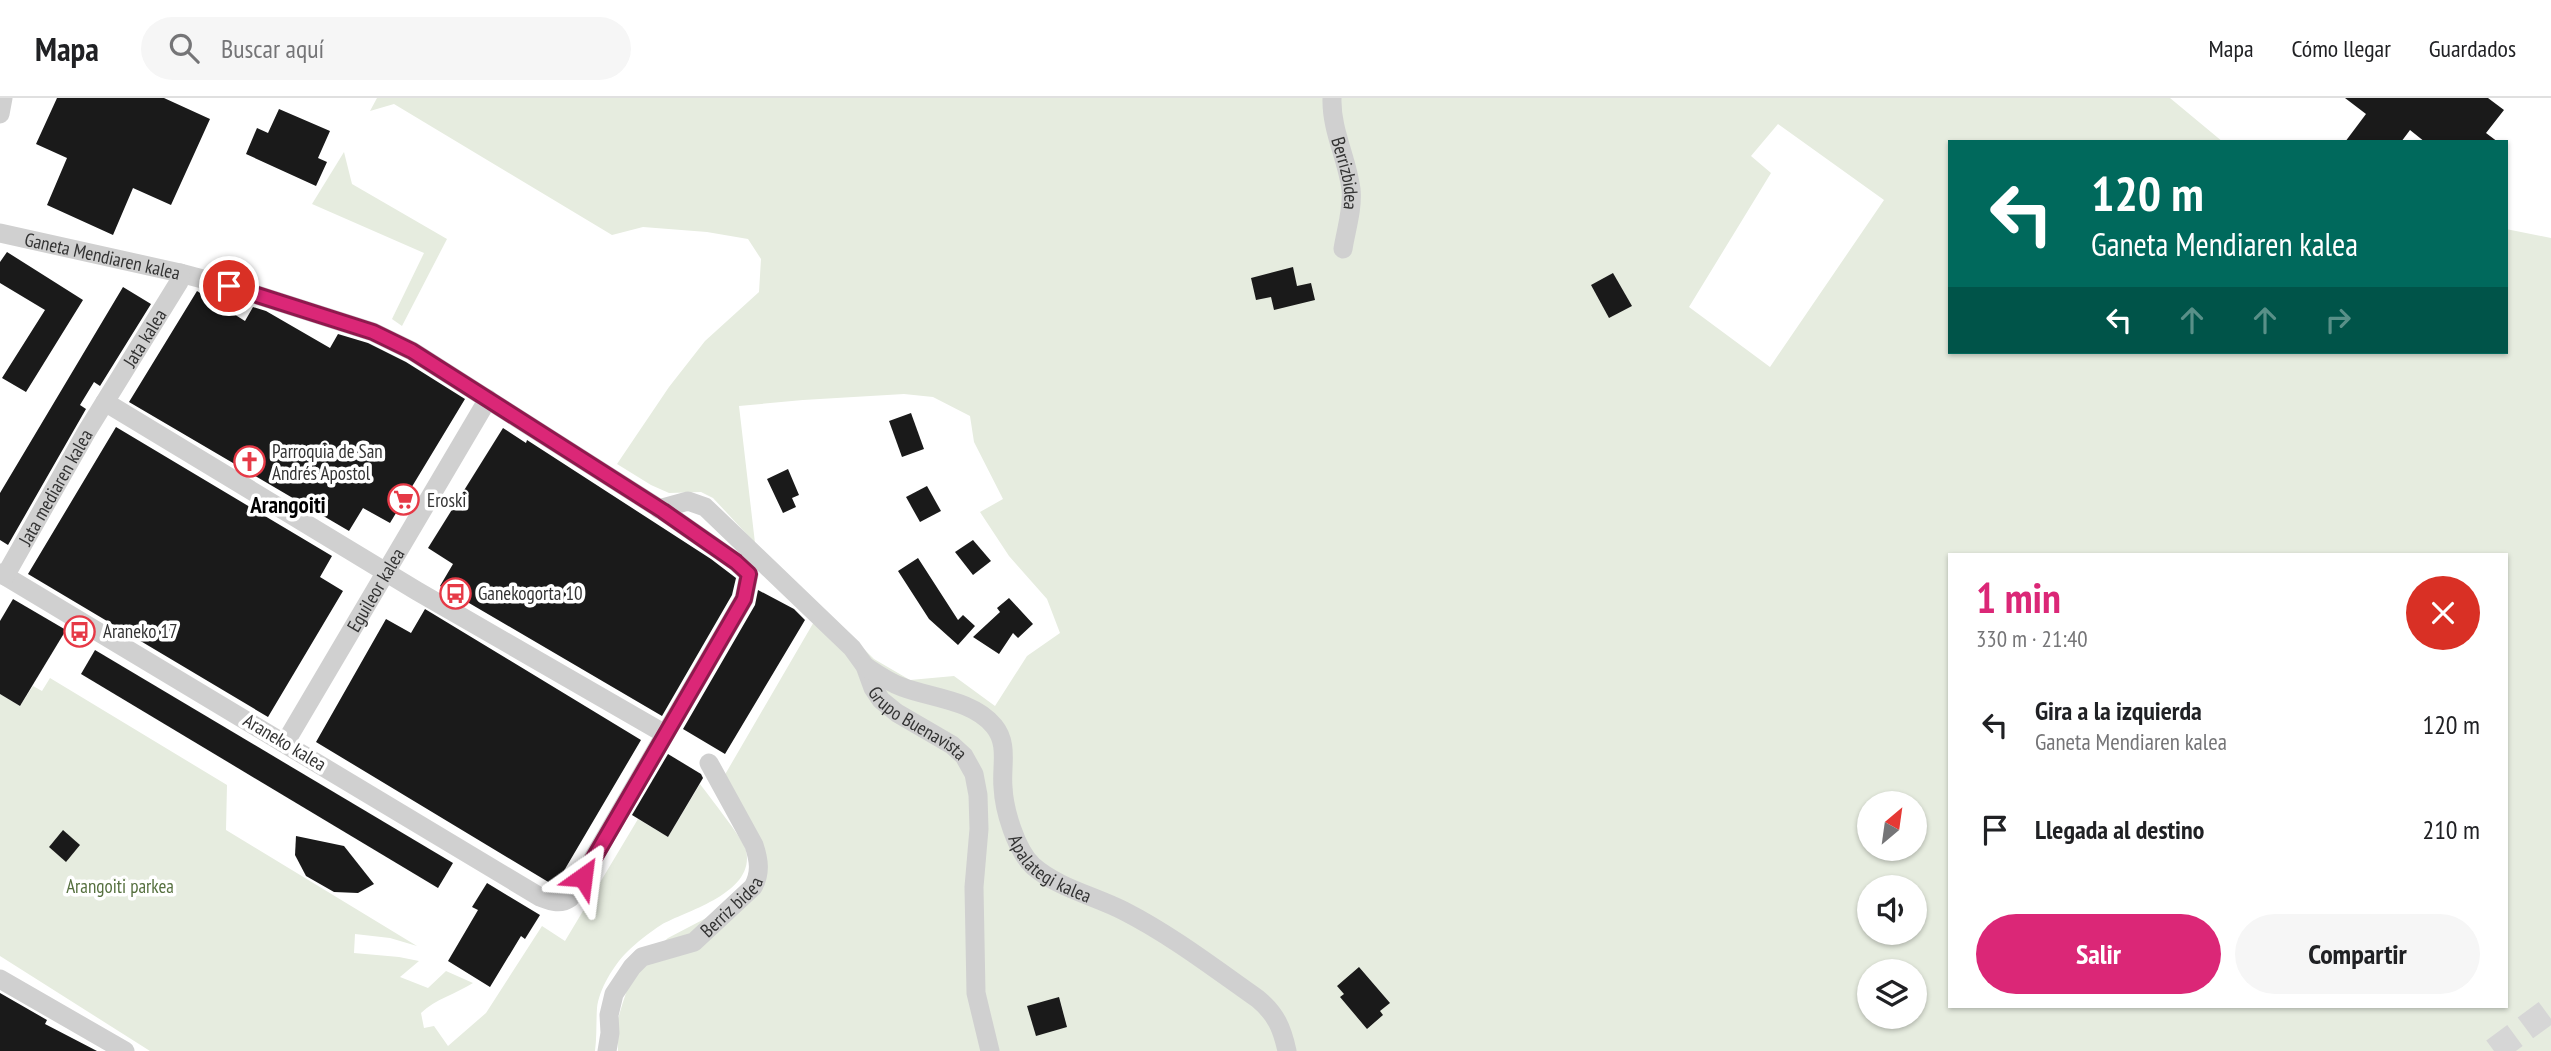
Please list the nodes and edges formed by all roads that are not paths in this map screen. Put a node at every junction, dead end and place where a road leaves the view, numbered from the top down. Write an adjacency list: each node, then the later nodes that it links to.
1 (3, 98): 3 (street)
2 (1332, 98): 5 (street, Berrizbidea)
3 (0, 114)
4 (0, 233): 6 (street, Ganeta Mendiaren kalea)
5 (1343, 249)
6 (180, 273): 7 (street, Ganeta Mendiaren kalea); 8 (street, Jata kalea)
7 (488, 399): 9 (street, Ganeta Mendiaren kalea); 10 (street, Eguileor kalea)
8 (105, 402): 10 (street); 11 (street, Jata mediaren kalea)
9 (659, 509): 12 (street, Grupo Buenavista); 13 (street, Ganeta Mendiaren kalea)
10 (384, 571): 13 (street); 14 (street, Eguileor kalea)
11 (3, 574): 14 (street, Araneko kalea)
12 (865, 666): 19 (street, Grupo Buenavista); 20 (street, Apalategi kalea)
13 (665, 734): 14 (street, Araneko kalea)
14 (285, 743)
15 (709, 763): 18 (street, Berriz bidea)
16 (0, 979): 17 (street)
17 (125, 1051)
18 (607, 1051)
19 (990, 1051)
20 (1287, 1051)

